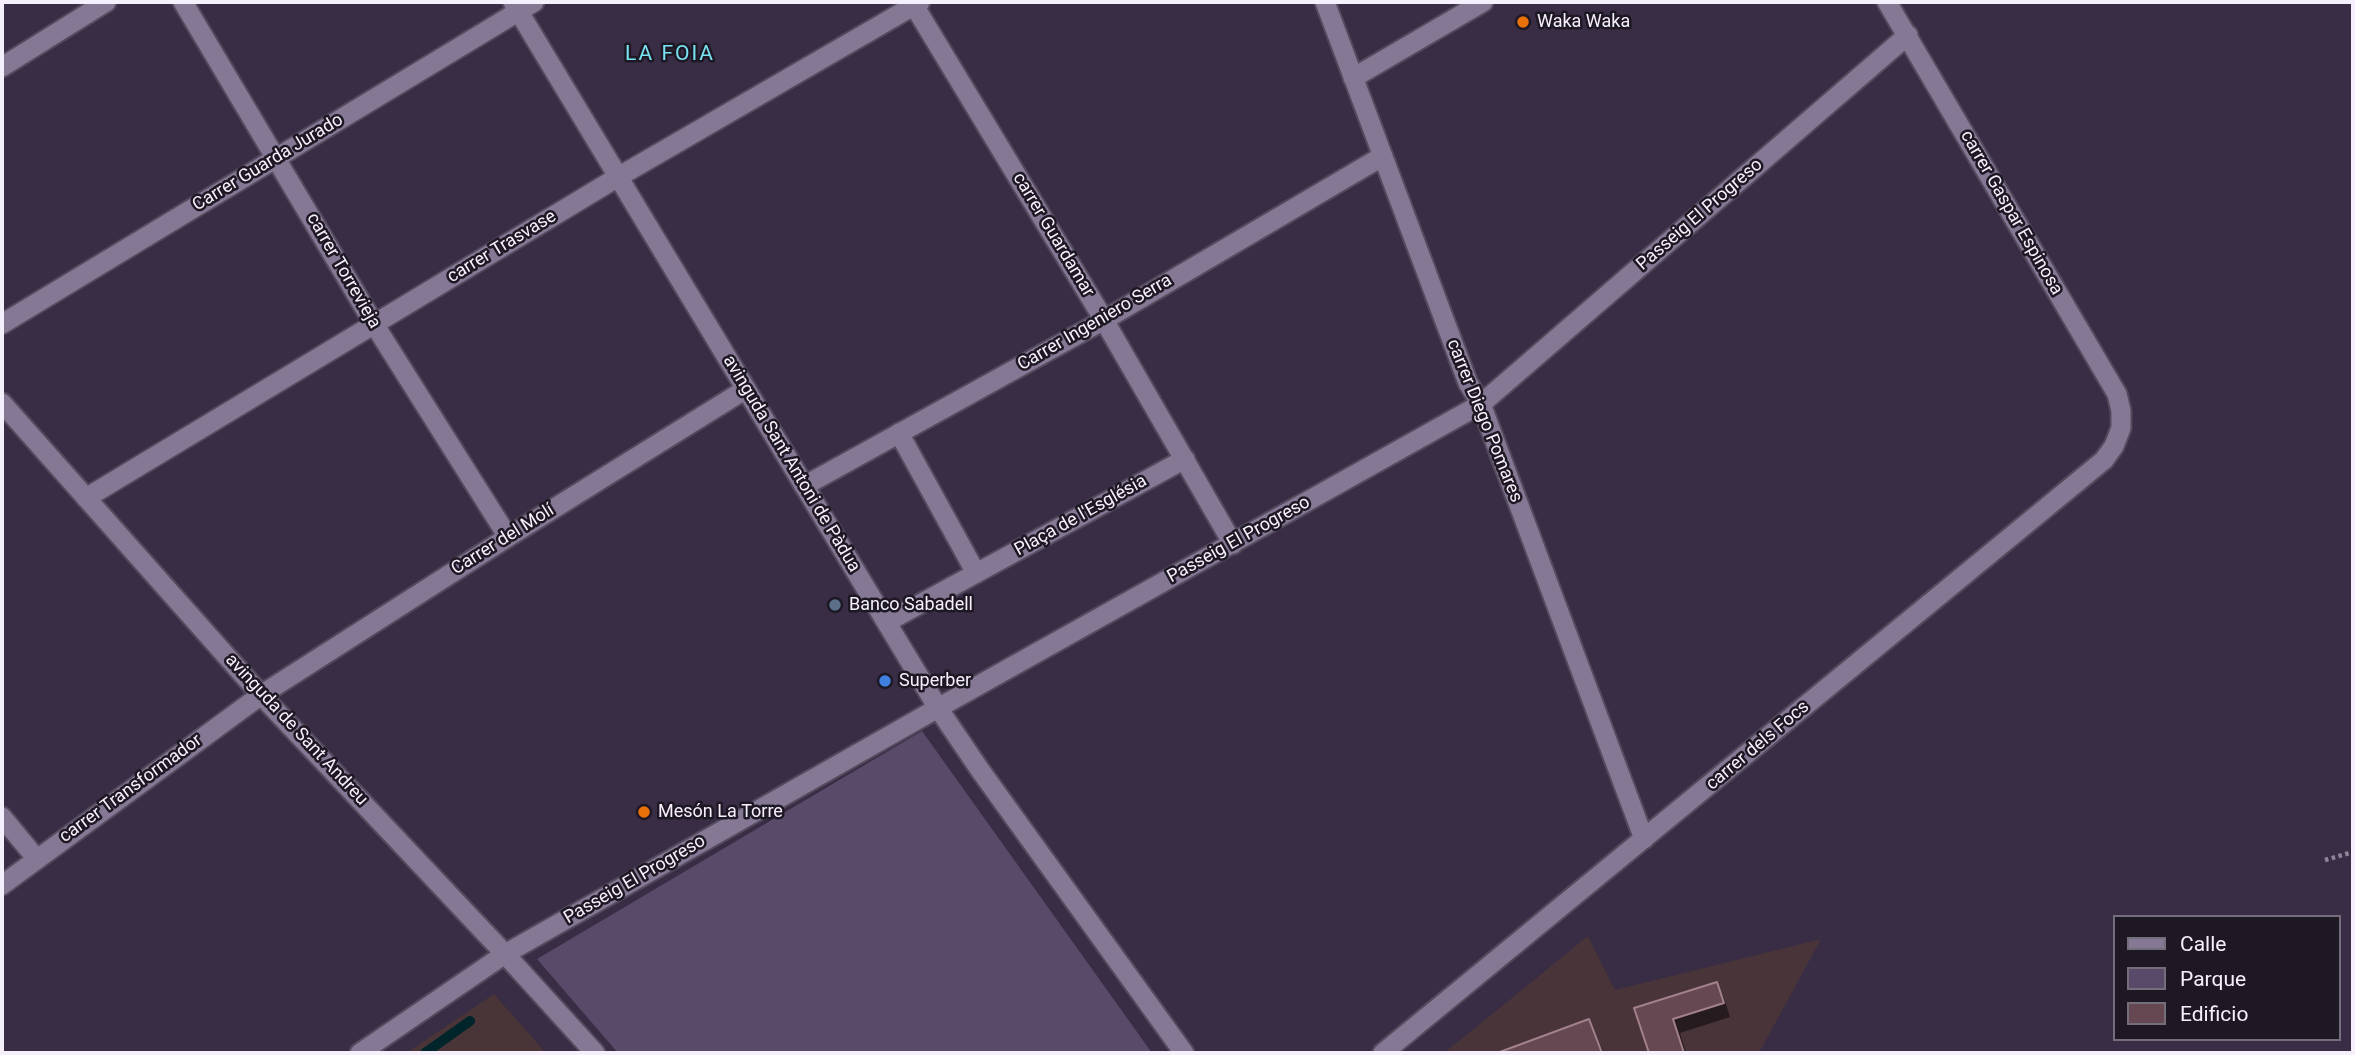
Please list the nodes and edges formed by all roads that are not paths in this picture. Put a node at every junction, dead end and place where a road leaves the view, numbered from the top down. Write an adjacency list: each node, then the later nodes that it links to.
1 (106, 2): 9 (street)
2 (183, 2): 12 (street, carrer Torrevieja)
3 (1325, 2): 10 (street, carrer Diego Pomares)
4 (1483, 2): 10 (street)
5 (1887, 2): 8 (street, carrer Gaspar Espinosa)
6 (915, 3): 13 (street, carrer Trasvase); 14 (street, carrer Guardamar)
7 (522, 5): 12 (street, Carrer Guarda Jurado); 13 (street, avinguda Sant Antoni de Pàdua)
8 (1908, 36): 19 (street, Passeig El Progreso); 20 (street, carrer Gaspar Espinosa)
9 (2, 67)
10 (1353, 78): 11 (street, carrer Diego Pomares)
11 (1382, 156): 14 (street, Carrer Ingeniero Serra); 19 (street, carrer Diego Pomares)
12 (276, 157): 15 (street, Carrer Guarda Jurado); 16 (street, carrer Torrevieja)
13 (618, 177): 16 (street, carrer Trasvase); 17 (street, avinguda Sant Antoni de Pàdua)
14 (1104, 320): 21 (street, Carrer Ingeniero Serra); 22 (street, carrer Guardamar)
15 (2, 324)
16 (374, 324): 24 (street, carrer Trasvase); 25 (street, carrer Torrevieja)
17 (746, 389): 23 (street, avinguda Sant Antoni de Pàdua); 25 (street, Carrer del Molí)
18 (2, 402): 24 (street, avinguda de Sant Andreu)
19 (1480, 404): 26 (street, Passeig El Progreso); 32 (street, carrer Diego Pomares)
20 (2121, 428): 32 (street, carrer dels Focs)
21 (899, 433): 23 (street, Carrer Ingeniero Serra); 27 (street)
22 (1185, 459): 26 (street, carrer Guardamar); 27 (street, Plaça de l'Església)
23 (804, 486): 28 (street, avinguda Sant Antoni de Pàdua)
24 (86, 498): 29 (street, avinguda de Sant Andreu)
25 (508, 537): 29 (street, Carrer del Molí)
26 (1233, 544): 30 (street, Passeig El Progreso)
27 (976, 573): 28 (street, Plaça de l'Església)
28 (887, 622): 30 (street, avinguda Sant Antoni de Pàdua)
29 (261, 695): 33 (street, carrer Transformador); 35 (street, avinguda de Sant Andreu)
30 (938, 708): 35 (street, Passeig El Progreso); 38 (street, avinguda Sant Antoni de Pàdua)
31 (2, 817): 33 (street)
32 (1644, 839): 39 (street, carrer dels Focs)
33 (36, 858): 34 (street, carrer Transformador)
34 (2, 885)
35 (505, 954): 36 (street, Passeig El Progreso); 37 (street, avinguda de Sant Andreu)
36 (360, 1053)
37 (595, 1053)
38 (1184, 1053)
39 (1383, 1053)

